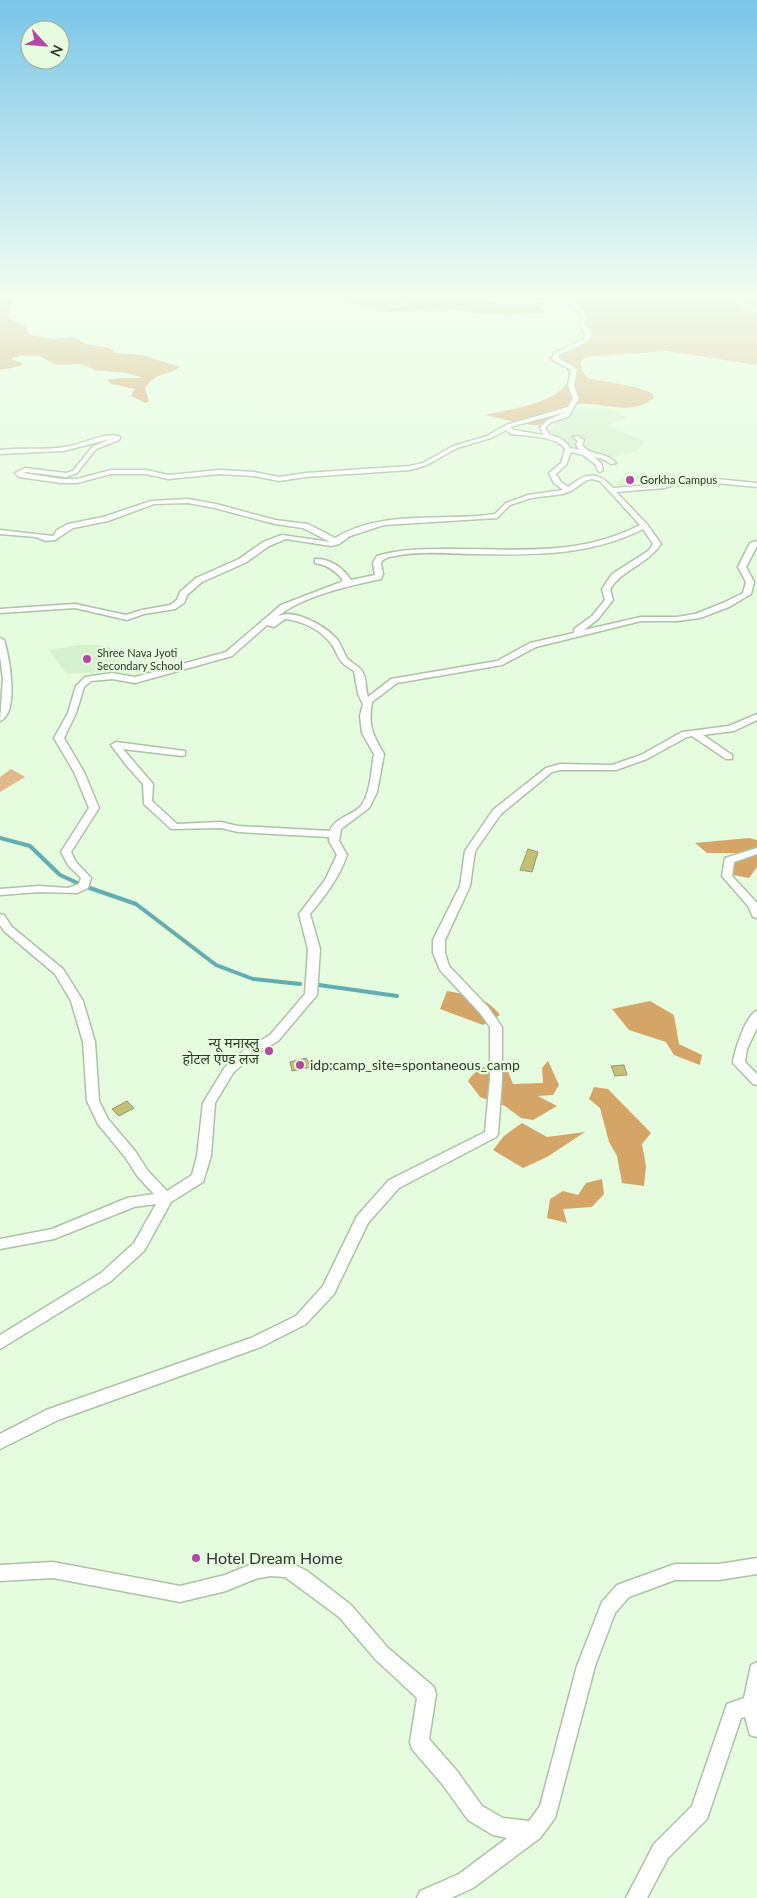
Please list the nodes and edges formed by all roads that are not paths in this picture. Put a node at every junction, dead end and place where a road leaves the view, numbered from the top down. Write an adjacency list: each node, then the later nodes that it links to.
1 (572, 383): 2 (street)
2 (569, 409): 3 (street); 5 (street)
3 (506, 427): 5 (street); 6 (street)
4 (576, 437): 9 (street)
5 (549, 438): 7 (street)
6 (70, 448): 8 (street); 10 (street)
7 (568, 449): 9 (street); 14 (street)
8 (0, 452)
9 (585, 453): 11 (street); 12 (street)
10 (2, 460)
11 (613, 463)
12 (600, 470)
13 (757, 485): 15 (street)
14 (569, 490): 15 (street); 18 (street)
15 (612, 490): 16 (street)
16 (644, 526): 21 (street); 24 (street)
17 (0, 532): 18 (street)
18 (336, 542): 22 (street)
19 (757, 543): 24 (street)
20 (318, 561): 21 (street)
21 (344, 584): 23 (street)
22 (0, 611)
23 (252, 634): 26 (street); 34 (street)
24 (557, 639): 26 (street)
25 (0, 640): 28 (street)
26 (367, 704): 32 (street)
27 (757, 717): 29 (street)
28 (0, 718)
29 (694, 733): 31 (street); 42 (street)
30 (182, 753): 32 (street)
31 (729, 757)
32 (335, 835): 39 (street)
33 (757, 851): 35 (street)
34 (0, 892)
35 (757, 915)
36 (0, 917): 39 (street)
37 (757, 1015): 38 (street)
38 (757, 1081)
39 (166, 1198): 40 (street); 41 (street)
40 (0, 1244)
41 (0, 1343)
42 (0, 1442)
43 (757, 1566): 48 (street)
44 (0, 1574): 48 (street)
45 (757, 1671): 46 (street)
46 (752, 1704): 47 (street); 50 (street)
47 (757, 1728)
48 (532, 1831): 49 (street)
49 (427, 1898)
50 (636, 1898)

